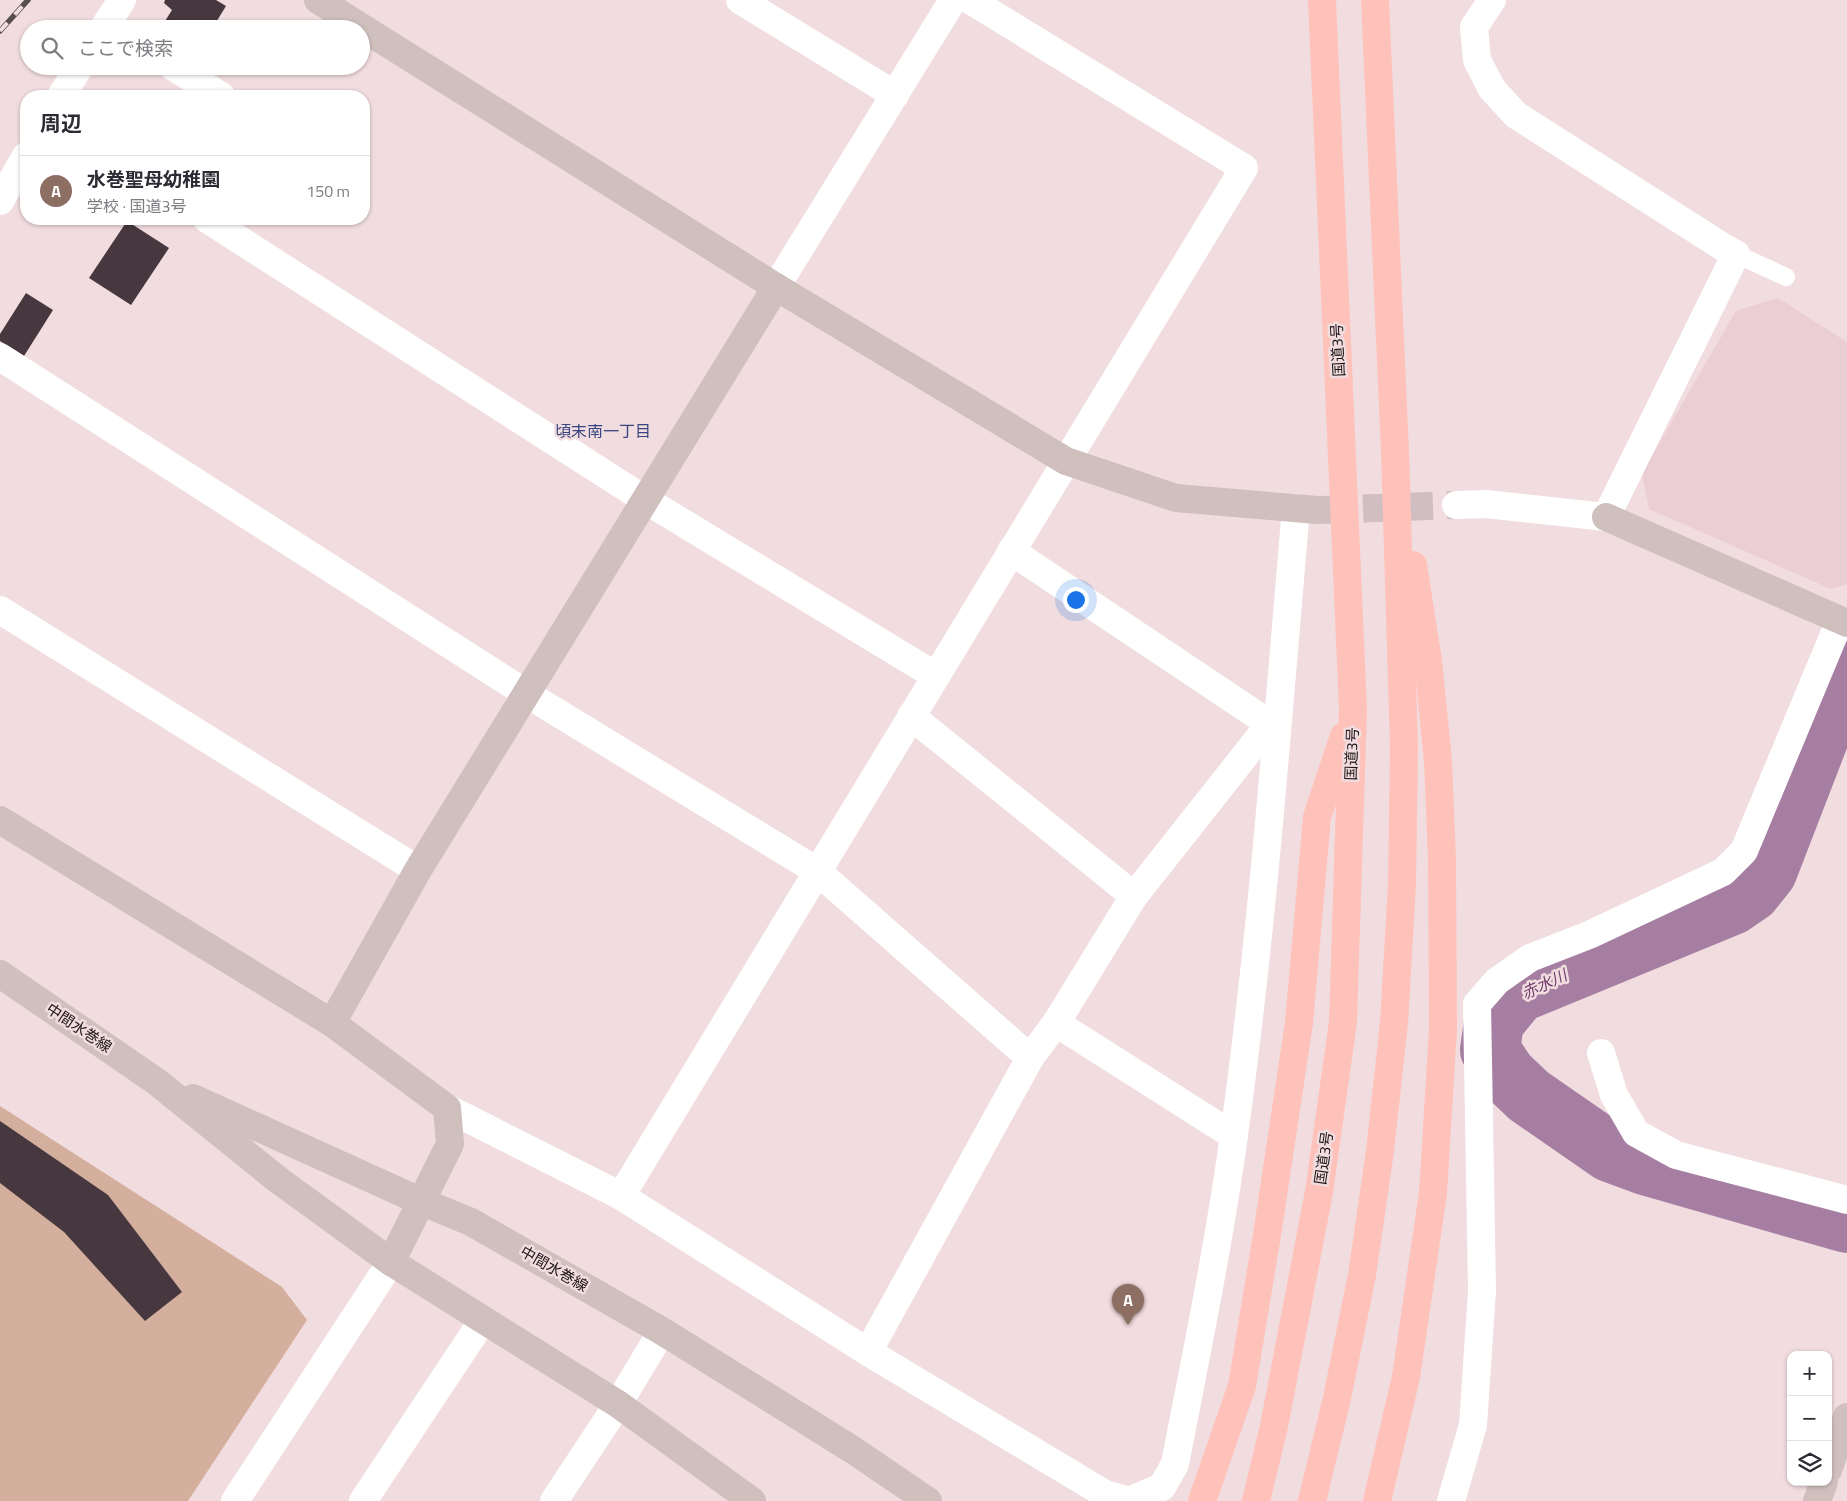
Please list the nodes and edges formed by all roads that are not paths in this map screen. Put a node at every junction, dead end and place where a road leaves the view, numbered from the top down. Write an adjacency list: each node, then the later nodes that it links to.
1 (122, 0): 9 (street)
2 (318, 0): 10 (street)
3 (740, 0): 16 (street)
4 (953, 0): 16 (street)
5 (970, 0): 25 (street)
6 (1322, 0): 34 (highway, 国道3号)
7 (1375, 0): 24 (highway)
8 (1492, 0): 20 (street)
9 (111, 20)
10 (350, 20)
11 (370, 33): 22 (street)
12 (74, 75): 14 (street)
13 (187, 75): 15 (street)
14 (65, 90)
15 (211, 90)
16 (895, 95): 22 (street)
17 (20, 166): 18 (street)
18 (0, 201)
19 (216, 225): 26 (street)
20 (1736, 254): 21 (lane); 28 (street)
21 (1786, 277)
22 (776, 287): 25 (street); 26 (street)
23 (0, 357): 33 (street)
24 (1395, 452): 67 (highway); 68 (highway)
25 (1066, 461): 29 (street); 47 (street)
26 (647, 501): 32 (street); 33 (street)
27 (1456, 505): 28 (street)
28 (1606, 517): 31 (street)
29 (1011, 551): 32 (street); 39 (street)
30 (0, 610): 37 (street)
31 (1844, 622): 69 (street)
32 (936, 676): 35 (street)
33 (527, 694): 37 (street); 38 (street)
34 (1353, 709): 65 (highway); 66 (highway, 国道3号)
35 (911, 716): 38 (street); 39 (street)
36 (0, 820): 42 (street)
37 (418, 870): 42 (street)
38 (817, 870): 44 (street); 48 (street)
39 (1134, 896): 41 (street)
40 (0, 974): 45 (street, 中間水巻線)
41 (1056, 1023): 44 (street); 47 (street)
42 (332, 1024): 46 (street)
43 (1602, 1053): 49 (street)
44 (1030, 1058): 54 (street)
45 (157, 1082): 50 (street, 中間水巻線); 51 (street, 中間水巻線)
46 (447, 1108): 48 (street); 50 (street)
47 (1234, 1136): 64 (street)
48 (621, 1196): 54 (street)
49 (1847, 1200)
50 (420, 1201): 51 (street); 53 (street, 中間水巻線)
51 (391, 1262): 52 (street, 中間水巻線); 59 (street)
52 (483, 1320): 55 (street, 中間水巻線); 60 (street)
53 (662, 1331): 55 (street); 63 (street, 中間水巻線)
54 (868, 1352): 64 (street)
55 (618, 1404): 61 (street); 62 (street, 中間水巻線)
56 (1847, 1417): 57 (street)
57 (1832, 1459)
58 (1823, 1486): 70 (street)
59 (235, 1501)
60 (363, 1501)
61 (554, 1501)
62 (752, 1501)
63 (928, 1501)
64 (1129, 1501)
65 (1202, 1501)
66 (1256, 1501)
67 (1312, 1501)
68 (1378, 1501)
69 (1451, 1501)
70 (1817, 1501)

